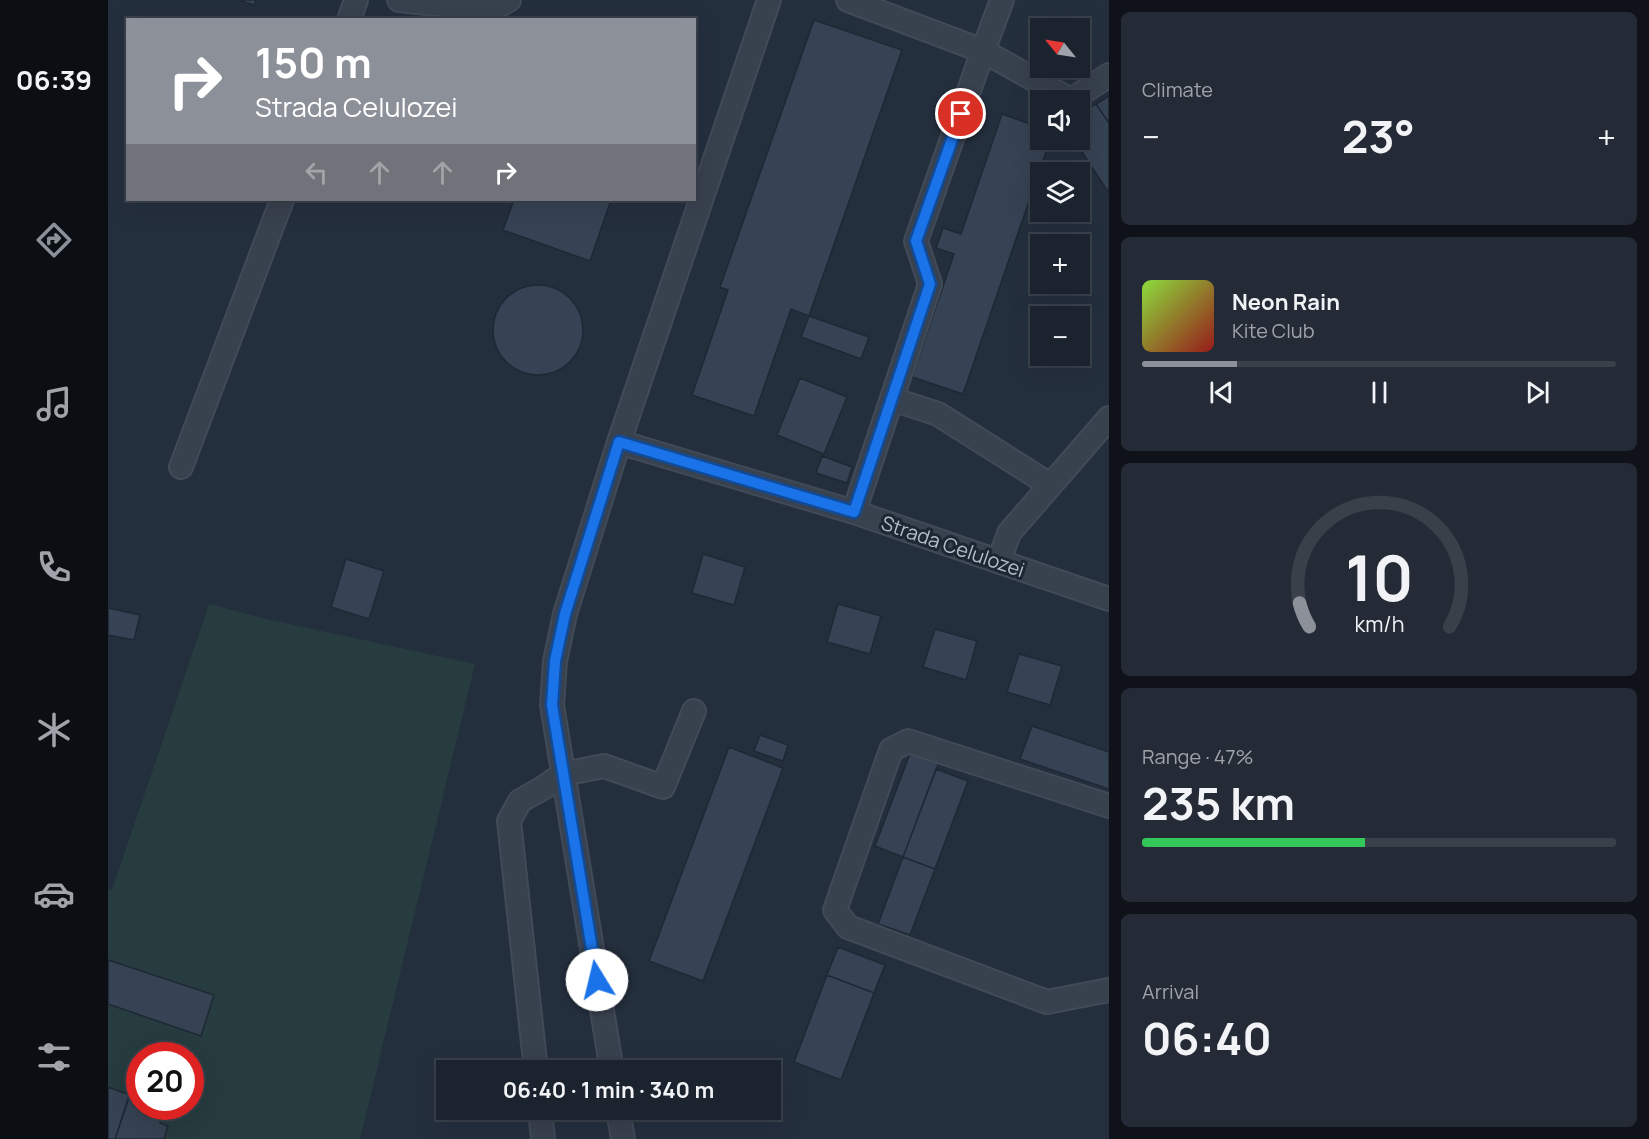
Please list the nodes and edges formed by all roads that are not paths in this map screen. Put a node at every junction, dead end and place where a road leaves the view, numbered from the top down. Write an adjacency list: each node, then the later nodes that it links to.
1 (356, 0): 7 (lane)
2 (399, 0): 3 (lane)
3 (509, 0)
4 (769, 0): 13 (lane)
5 (848, 0): 8 (lane)
6 (1002, 0): 8 (lane)
7 (350, 18)
8 (983, 51): 9 (lane); 11 (lane)
9 (1109, 75)
10 (282, 201): 14 (lane)
11 (892, 399): 15 (lane); 16 (lane)
12 (1109, 418): 15 (lane)
13 (619, 442): 16 (lane, Strada Celulozei); 20 (lane)
14 (181, 467)
15 (1050, 486): 17 (lane)
16 (854, 512): 17 (lane, Strada Celulozei)
17 (999, 561): 18 (lane, Strada Celulozei)
18 (1109, 598)
19 (694, 711): 20 (lane)
20 (563, 774): 23 (lane); 24 (lane)
21 (1109, 806): 22 (lane)
22 (1109, 990)
23 (535, 1060)
24 (610, 1060)
25 (541, 1120): 27 (lane)
26 (620, 1120): 28 (lane)
27 (543, 1139)
28 (623, 1139)

